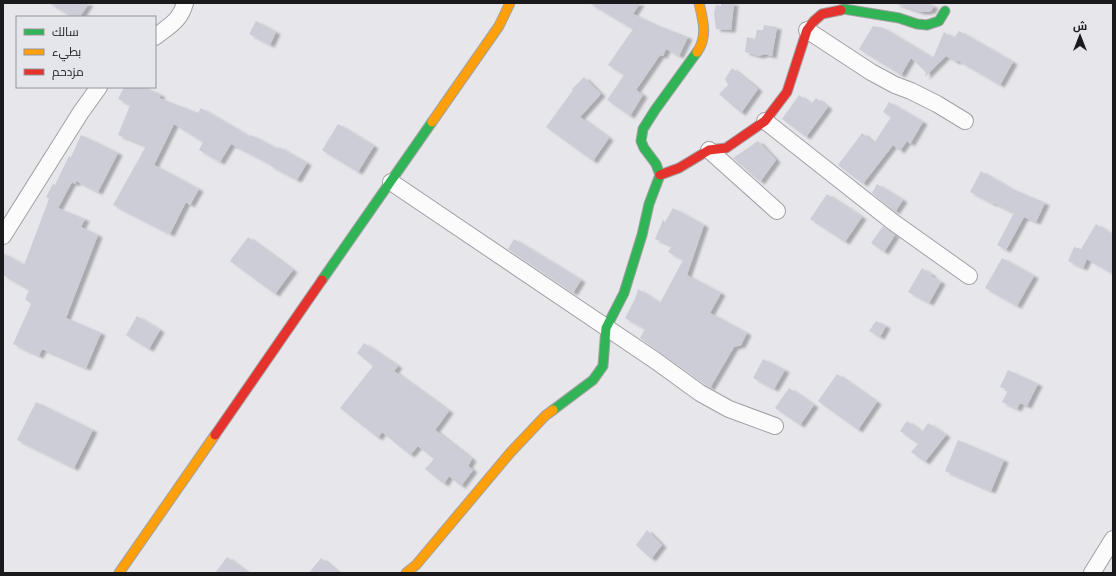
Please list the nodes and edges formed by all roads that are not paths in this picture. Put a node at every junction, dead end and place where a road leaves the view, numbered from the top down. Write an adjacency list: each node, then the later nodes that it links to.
1 (185, 3): 6 (street)
2 (510, 3): 12 (street)
3 (699, 3): 11 (street)
4 (945, 11): 5 (street)
5 (807, 30): 8 (street); 9 (street)
6 (156, 36)
7 (98, 88): 14 (street)
8 (765, 121): 10 (street); 15 (street)
9 (965, 121)
10 (709, 150): 11 (street); 13 (street)
11 (660, 175): 16 (street)
12 (391, 182): 16 (street); 19 (street)
13 (777, 211)
14 (3, 236)
15 (970, 276)
16 (606, 328): 17 (street); 20 (street)
17 (775, 426)
18 (1113, 539): 21 (street)
19 (119, 573)
20 (406, 573)
21 (1092, 573)

